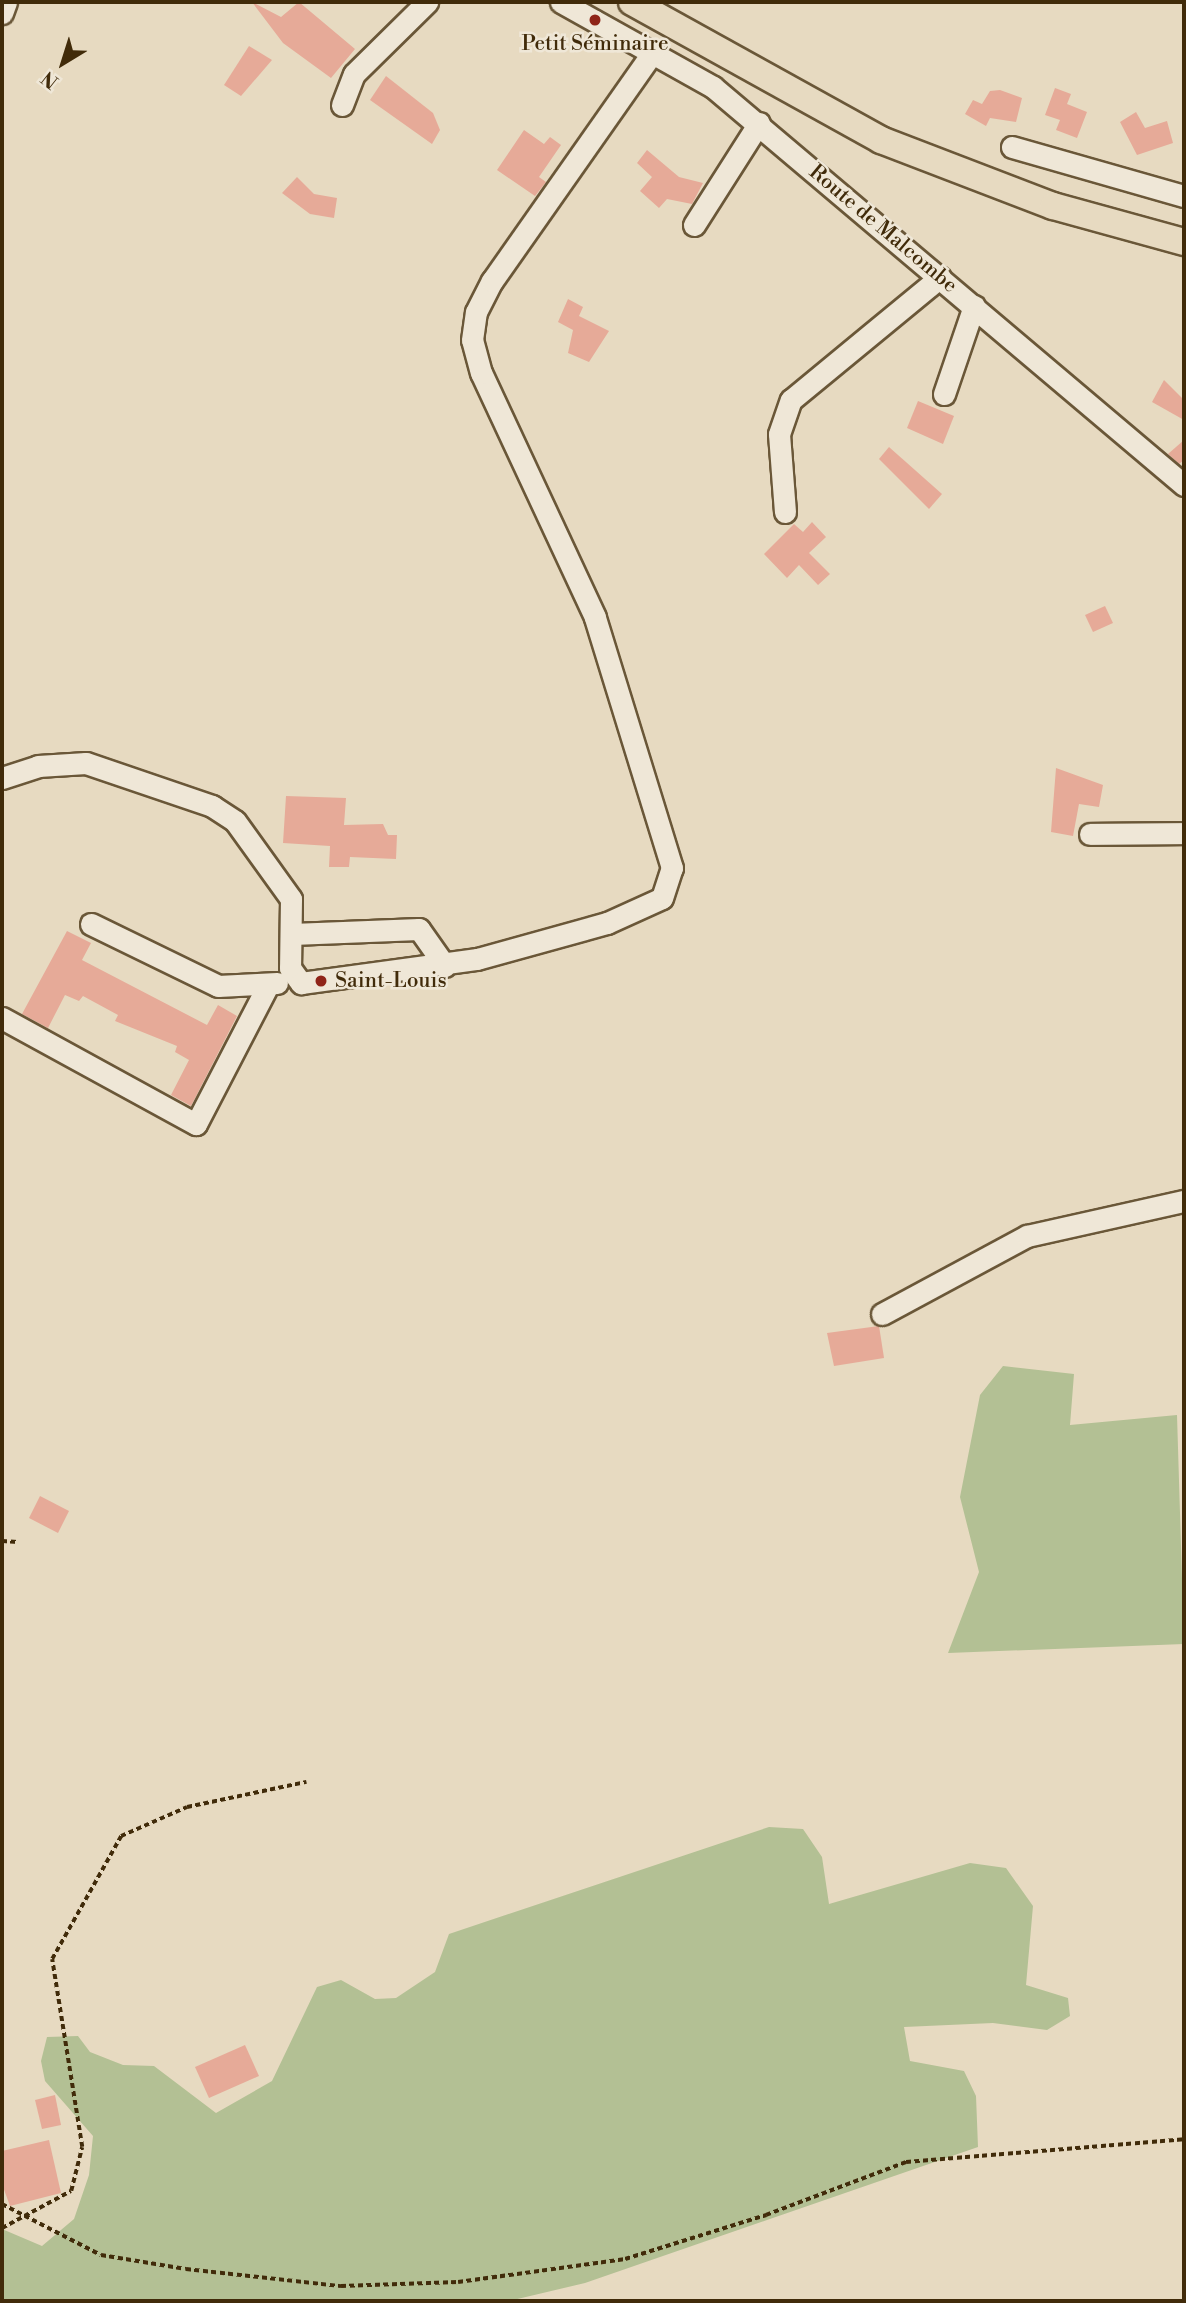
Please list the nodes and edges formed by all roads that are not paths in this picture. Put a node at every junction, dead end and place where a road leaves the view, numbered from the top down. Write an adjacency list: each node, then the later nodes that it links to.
1 (6, 2): 5 (street)
2 (427, 2): 7 (street)
3 (561, 2): 6 (street, Route de Malcombe)
4 (632, 2): 12 (main road)
5 (2, 13)
6 (653, 52): 8 (street, Route de Malcombe); 23 (street)
7 (341, 105)
8 (759, 123): 11 (street); 13 (street, Route de Malcombe)
9 (1012, 148): 10 (street)
10 (1184, 195)
11 (694, 225)
12 (1184, 242)
13 (940, 277): 14 (street, Route de Malcombe); 17 (street)
14 (974, 306): 15 (street); 16 (street, Route de Malcombe)
15 (944, 394)
16 (1184, 485)
17 (785, 512)
18 (2, 778): 22 (street)
19 (1184, 833): 20 (street)
20 (1090, 834)
21 (91, 924): 25 (street)
22 (292, 934): 23 (street); 24 (street)
23 (445, 965): 24 (street)
24 (293, 978): 25 (street)
25 (267, 987): 26 (street)
26 (2, 1018)
27 (1184, 1201): 28 (street)
28 (882, 1314)

